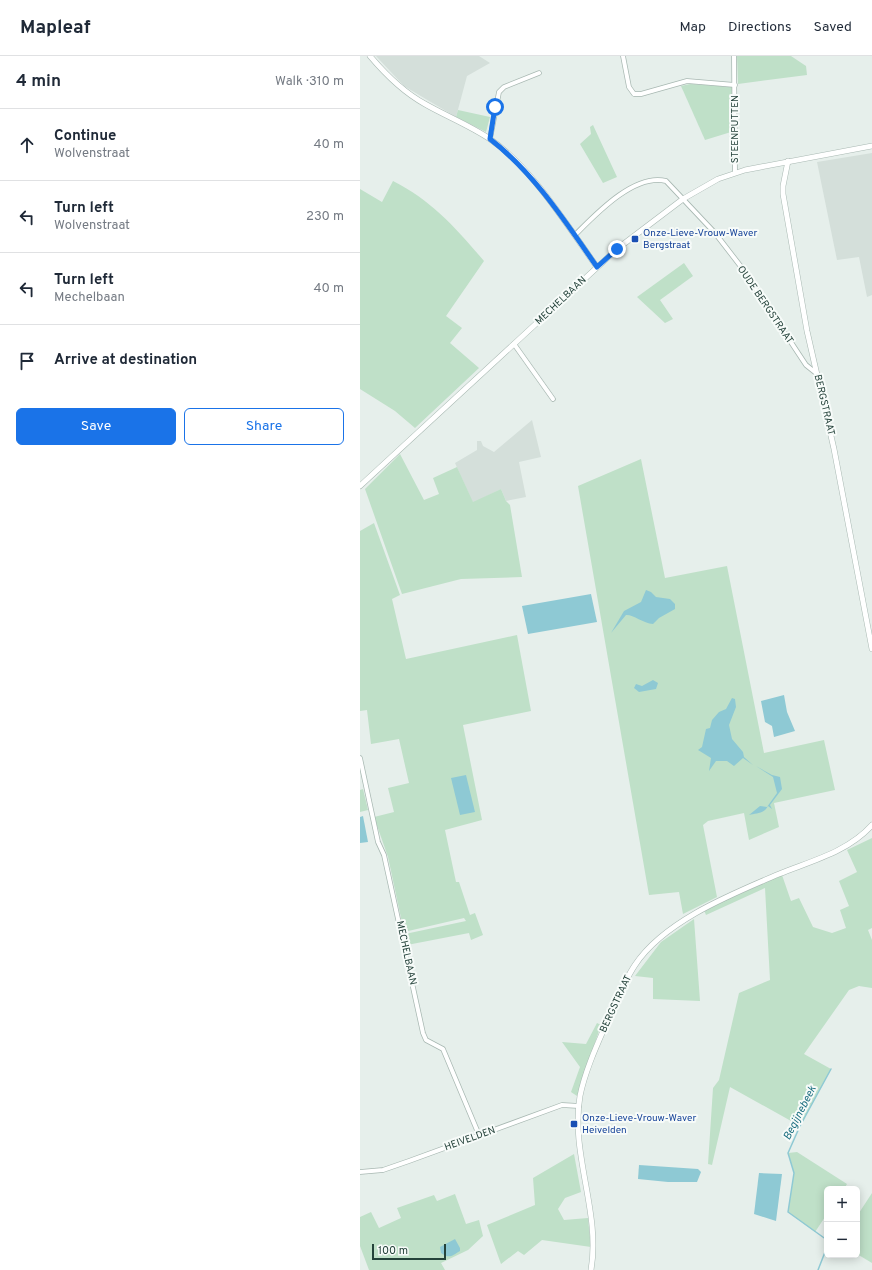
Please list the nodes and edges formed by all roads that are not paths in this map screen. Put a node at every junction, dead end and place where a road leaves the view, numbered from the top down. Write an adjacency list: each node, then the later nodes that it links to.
1 (370, 56): 6 (street)
2 (623, 56): 5 (street, STEENPUTTEN)
3 (734, 56): 5 (street, STEENPUTTEN)
4 (539, 73): 6 (street)
5 (735, 85): 9 (street, STEENPUTTEN)
6 (490, 139): 11 (street)
7 (872, 146): 8 (street, MECHELBAAN)
8 (788, 161): 9 (street, MECHELBAAN); 14 (street, BERGSTRAAT)
9 (735, 173): 10 (street, MECHELBAAN)
10 (683, 199): 11 (street); 12 (street, MECHELBAAN); 14 (street, OUDE BERGSTRAAT)
11 (575, 235): 12 (street)
12 (597, 267): 13 (street, MECHELBAAN)
13 (514, 344): 15 (street); 16 (street, MECHELBAAN)
14 (816, 373): 17 (street, BERGSTRAAT)
15 (553, 399)
16 (360, 486)
17 (872, 649)
18 (360, 758): 22 (street, MECHELBAAN)
19 (872, 825): 20 (street, BERGSTRAAT)
20 (869, 831): 21 (street, BERGSTRAAT)
21 (579, 1106): 22 (street, HEIVELDEN); 24 (street, BERGSTRAAT)
22 (479, 1135): 23 (street, HEIVELDEN)
23 (360, 1172)
24 (591, 1270)

